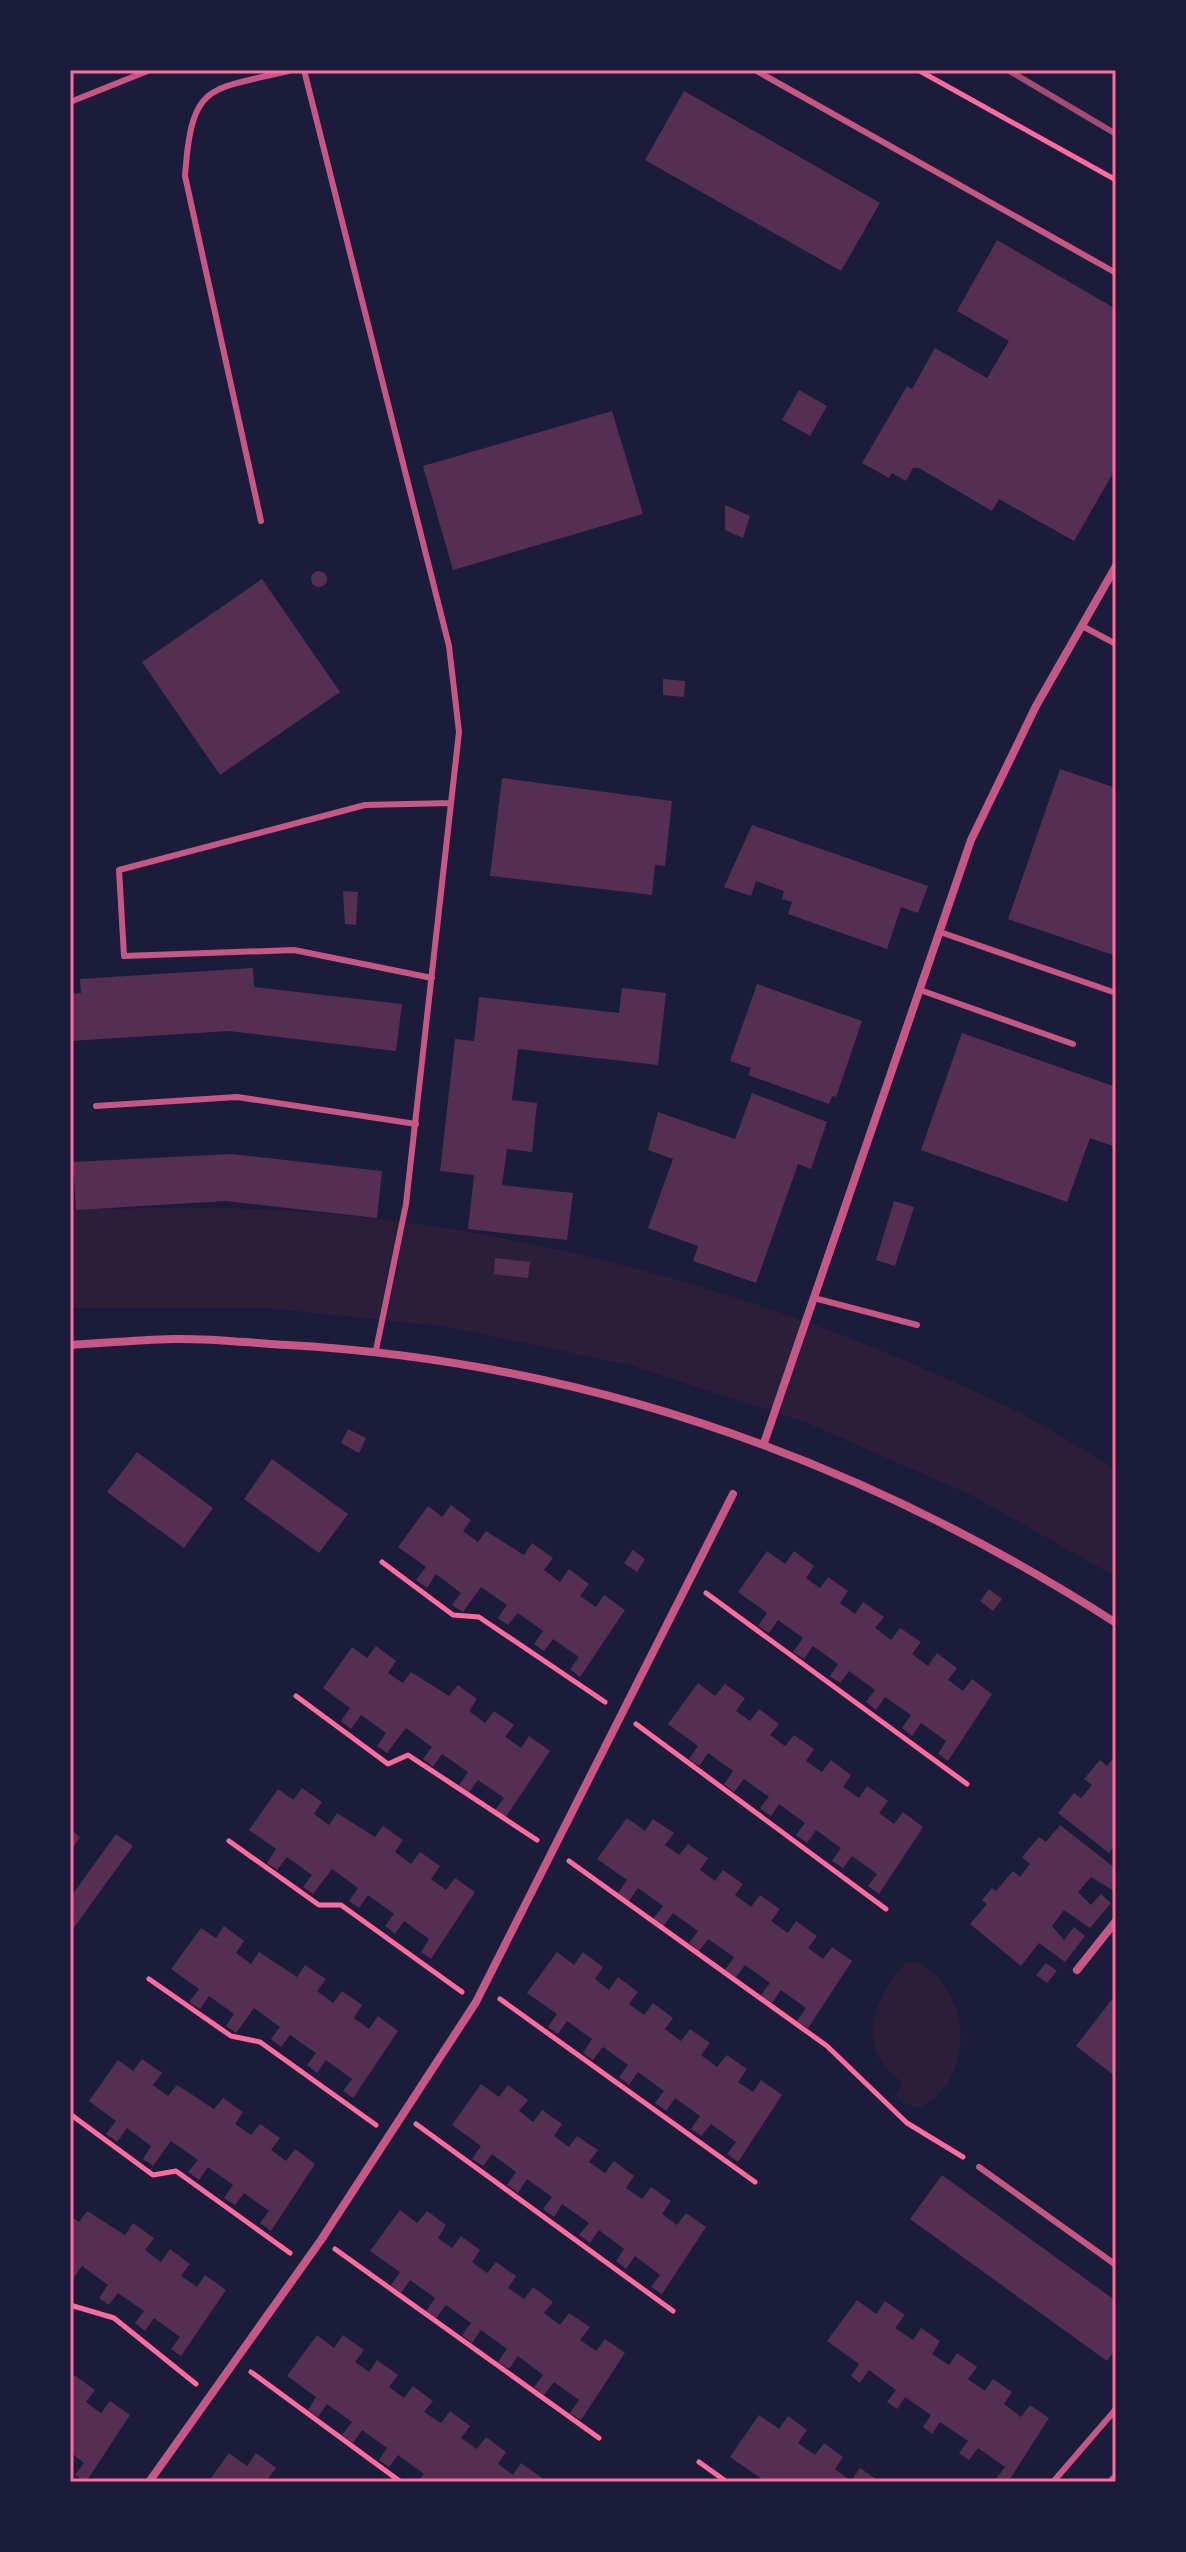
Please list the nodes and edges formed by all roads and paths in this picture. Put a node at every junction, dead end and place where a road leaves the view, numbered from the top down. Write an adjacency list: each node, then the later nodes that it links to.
1 (150, 70): 6 (lane)
2 (292, 70): 9 (lane)
3 (304, 70): 13 (lane)
4 (755, 70): 8 (lane)
5 (918, 70): 7 (path)
6 (70, 102)
7 (1116, 180)
8 (1116, 273)
9 (261, 521)
10 (1116, 566): 11 (street)
11 (1082, 626): 12 (lane); 14 (street)
12 (1116, 644)
13 (451, 803): 15 (lane); 15 (lane)
14 (940, 932): 16 (street); 17 (lane)
15 (432, 978): 20 (lane)
16 (920, 990): 18 (lane); 21 (street)
17 (1116, 993)
18 (1073, 1044)
19 (96, 1106): 20 (lane)
20 (416, 1124): 24 (lane)
21 (814, 1298): 22 (lane); 25 (street)
22 (917, 1325)
23 (70, 1345): 24 (street)
24 (376, 1350): 25 (street)
25 (764, 1443): 29 (street)
26 (733, 1494): 28 (street)
27 (382, 1562): 31 (path)
28 (689, 1581): 31 (street); 32 (path)
29 (1116, 1623)
30 (296, 1696): 34 (path)
31 (621, 1713): 34 (street); 35 (path)
32 (967, 1784)
33 (229, 1841): 40 (path)
34 (552, 1849): 39 (street); 44 (path)
35 (886, 1909)
36 (1116, 1921): 37 (street)
37 (1077, 1970)
38 (149, 1979): 43 (path)
39 (483, 1986): 40 (street); 45 (path)
40 (476, 2002): 42 (street)
41 (70, 2114): 47 (path)
42 (403, 2114): 43 (street); 50 (path)
43 (389, 2134): 46 (street)
44 (979, 2167): 48 (lane)
45 (755, 2182)
46 (321, 2240): 47 (street); 54 (path)
47 (304, 2263): 51 (street)
48 (1116, 2265)
49 (70, 2305): 52 (path)
50 (673, 2311)
51 (237, 2362): 52 (street); 57 (path)
52 (210, 2395): 56 (street)
53 (1116, 2409): 59 (lane)
54 (599, 2438)
55 (699, 2462): 58 (path)
56 (149, 2482)
57 (401, 2482)
58 (727, 2482)
59 (1053, 2482)

